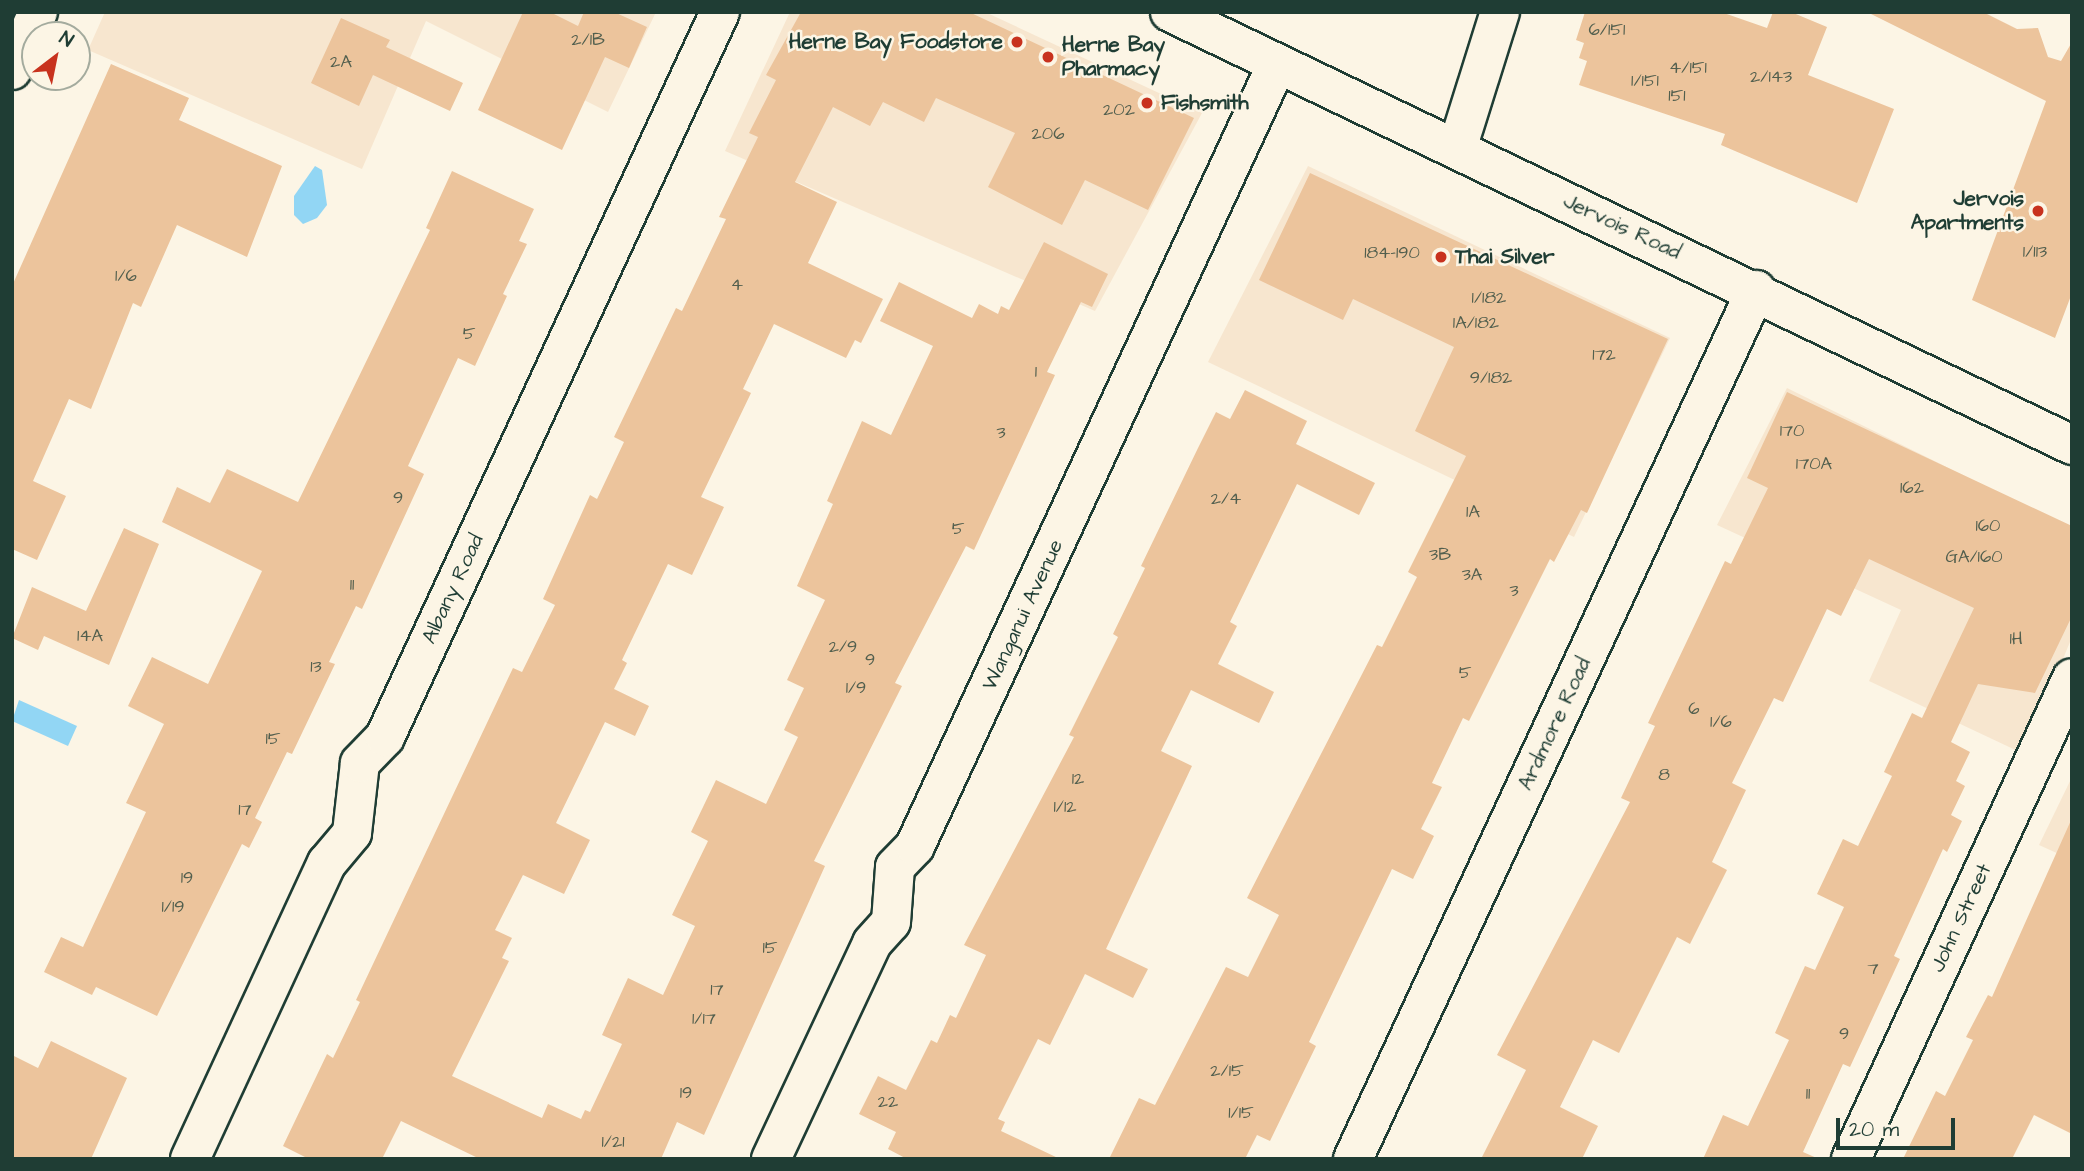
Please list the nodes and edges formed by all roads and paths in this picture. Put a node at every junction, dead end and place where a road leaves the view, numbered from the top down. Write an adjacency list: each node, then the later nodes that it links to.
1 (37, 12): 6 (street)
2 (720, 12): 11 (street, Albany Road)
3 (1170, 12): 5 (street, Jervois Road)
4 (1500, 12): 7 (street)
5 (1277, 64): 7 (street, Jervois Road); 12 (street, Wanganui Avenue)
6 (12, 70)
7 (1457, 149): 8 (street, Jervois Road)
8 (1756, 290): 9 (street, Jervois Road); 13 (street, Ardmore Road)
9 (2072, 445)
10 (2072, 678): 14 (street, John Street)
11 (190, 1159)
12 (771, 1159)
13 (1353, 1159)
14 (1851, 1159)

